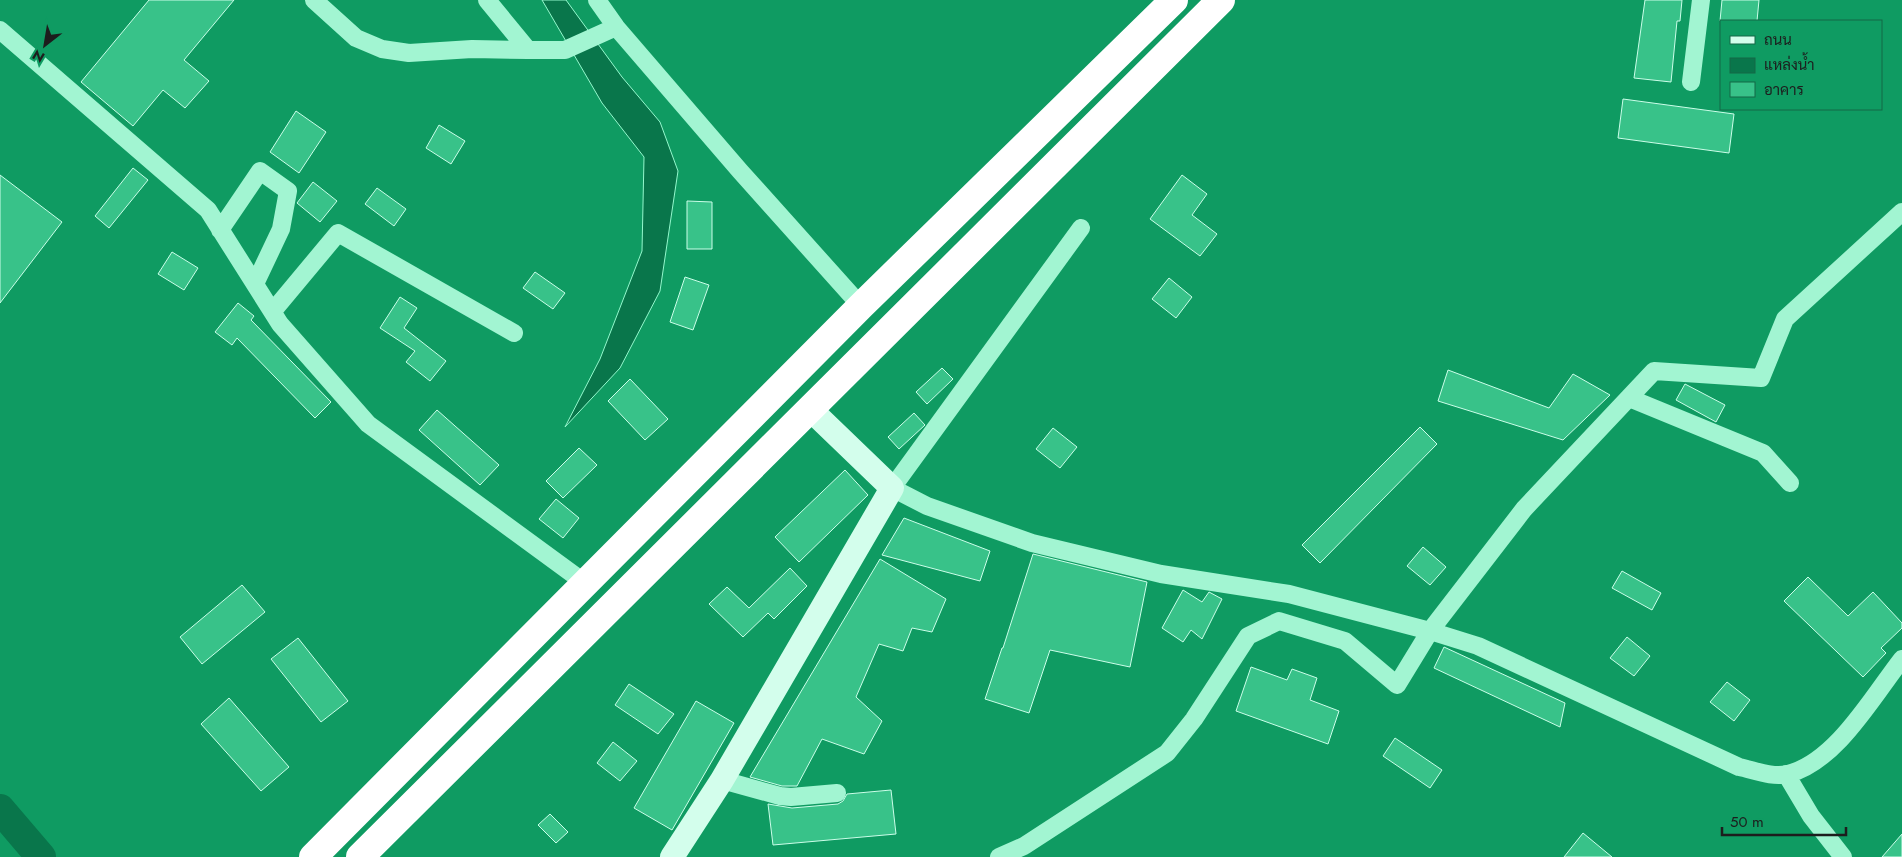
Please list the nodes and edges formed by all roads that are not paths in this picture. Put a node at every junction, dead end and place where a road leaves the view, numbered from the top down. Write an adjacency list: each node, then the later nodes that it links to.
1 (314, 0): 9 (street)
2 (487, 0): 9 (street)
3 (597, 0): 8 (street)
4 (1174, 0): 15 (highway)
5 (1221, 0): 19 (highway)
6 (1701, 0): 10 (street)
7 (0, 30): 13 (street)
8 (609, 30): 9 (street); 15 (street)
9 (528, 50)
10 (1691, 82)
11 (1902, 212): 18 (street)
12 (1081, 228): 21 (street)
13 (220, 230): 14 (street); 14 (street)
14 (255, 284): 16 (street)
15 (862, 306): 22 (highway)
16 (273, 311): 17 (street); 22 (street)
17 (514, 333)
18 (1629, 398): 20 (street); 23 (street)
19 (811, 410): 21 (street); 29 (highway)
20 (1790, 483)
21 (892, 488): 23 (street); 26 (street)
22 (585, 583): 28 (highway)
23 (1430, 631): 25 (street); 31 (street)
24 (1902, 658): 25 (street)
25 (1786, 774): 32 (street)
26 (722, 780): 27 (street); 30 (street)
27 (837, 793)
28 (312, 857)
29 (360, 857)
30 (672, 857)
31 (999, 857)
32 (1843, 857)

